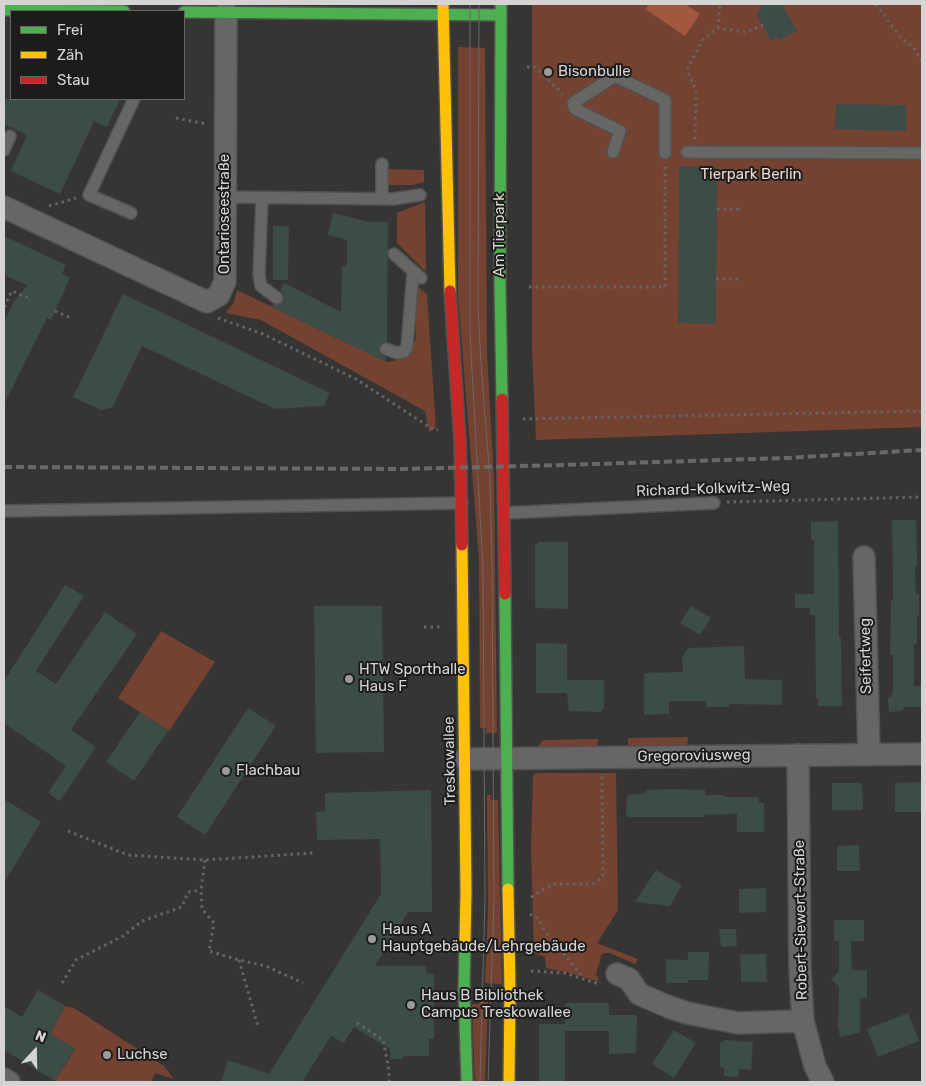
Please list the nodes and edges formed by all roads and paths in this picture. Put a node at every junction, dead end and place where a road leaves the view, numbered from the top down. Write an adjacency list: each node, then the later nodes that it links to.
1 (720, 4): 9 (path)
2 (876, 4): 10 (path)
3 (262, 8): 4 (main road); 7 (main road)
4 (443, 9): 5 (main road); 48 (main road, Treskowallee)
5 (501, 9): 50 (main road, Am Tierpark)
6 (185, 12): 7 (main road)
7 (226, 12): 25 (street, Ontarioseestraße)
8 (763, 25): 9 (path)
9 (718, 28): 19 (path)
10 (922, 62)
11 (527, 67): 13 (path)
12 (134, 100): 23 (lane)
13 (573, 102): 18 (lane); 20 (lane)
14 (176, 118): 15 (path)
15 (208, 124)
16 (10, 136): 17 (lane)
17 (4, 150)
18 (613, 152)
19 (691, 152): 21 (lane)
20 (665, 153): 35 (path)
21 (922, 153)
22 (382, 164): 27 (lane)
23 (89, 194): 30 (path); 31 (lane)
24 (420, 195): 27 (lane)
25 (225, 197): 26 (lane); 38 (street, Ontarioseestraße)
26 (262, 198): 27 (lane); 37 (lane)
27 (387, 199)
28 (717, 209): 29 (path)
29 (741, 209)
30 (12, 211): 38 (street)
31 (131, 213)
32 (394, 254): 42 (lane)
33 (716, 279): 34 (path)
34 (742, 279)
35 (529, 287)
36 (29, 298): 39 (path)
37 (276, 298)
38 (207, 302): 45 (path)
39 (4, 307)
40 (55, 311): 41 (path)
41 (71, 318)
42 (386, 349)
43 (922, 411): 44 (path)
44 (532, 419)
45 (444, 429)
46 (922, 497): 47 (path, Richard-Kolkwitz-Weg)
47 (714, 502): 50 (lane, Richard-Kolkwitz-Weg)
48 (462, 503): 49 (lane); 57 (main road, Treskowallee)
49 (4, 511)
50 (504, 513): 58 (main road)
51 (864, 557): 54 (street, Seifertweg)
52 (424, 627): 53 (path)
53 (447, 627)
54 (868, 754): 55 (street, Gregoroviusweg); 56 (street, Gregoroviusweg)
55 (922, 754)
56 (798, 755): 58 (street, Gregoroviusweg); 72 (street, Robert-Siewert-Straße)
57 (465, 759): 58 (street, Gregoroviusweg); 78 (main road, Treskowallee)
58 (506, 759): 79 (main road)
59 (602, 770): 64 (path)
60 (68, 830): 62 (path)
61 (313, 853): 62 (path)
62 (205, 860): 63 (path)
63 (201, 890): 66 (path); 70 (path)
64 (530, 898)
65 (530, 914): 69 (path)
66 (238, 960): 71 (path); 74 (path)
67 (531, 971): 69 (path)
68 (616, 974): 69 (path); 72 (street)
69 (584, 979)
70 (62, 983)
71 (303, 983)
72 (803, 1021): 80 (street, Robert-Siewert-Straße)
73 (357, 1023): 77 (path)
74 (258, 1027)
75 (4, 1079): 76 (street)
76 (9, 1082)
77 (389, 1082)
78 (467, 1082)
79 (509, 1082)
80 (823, 1082)

